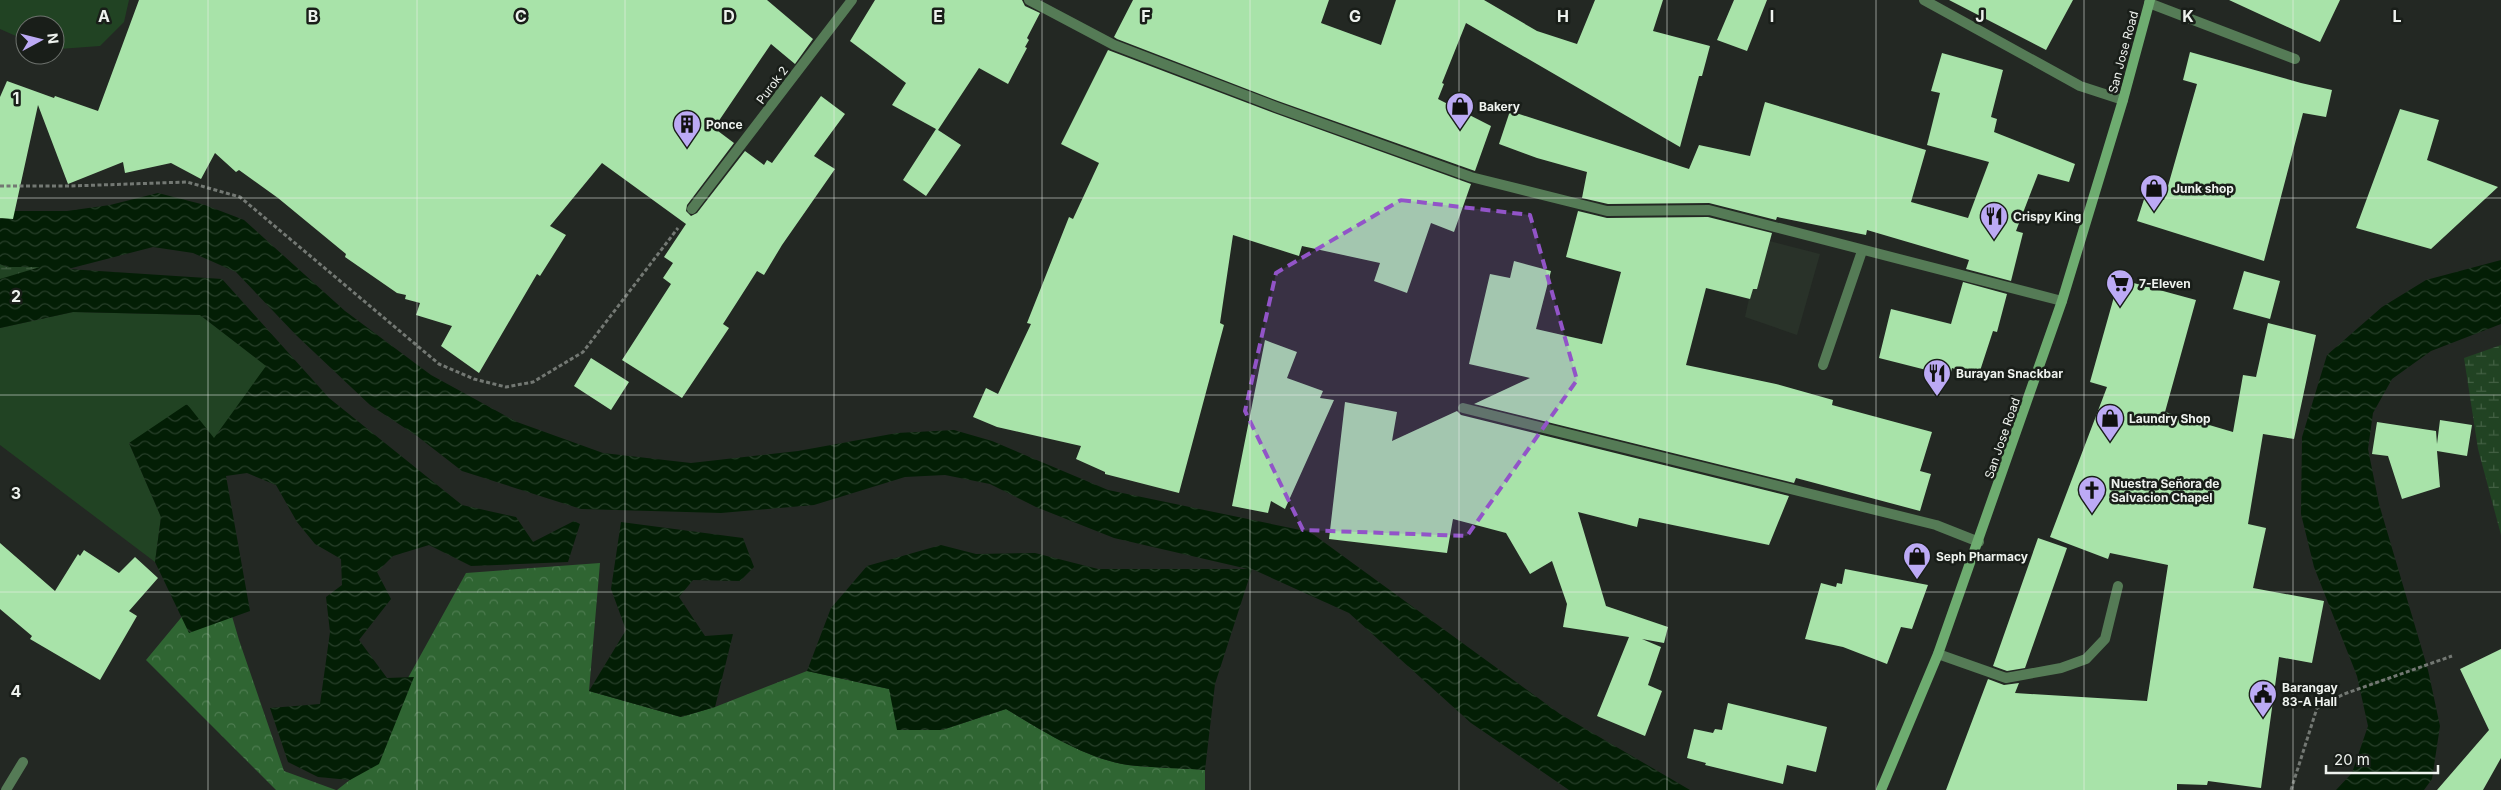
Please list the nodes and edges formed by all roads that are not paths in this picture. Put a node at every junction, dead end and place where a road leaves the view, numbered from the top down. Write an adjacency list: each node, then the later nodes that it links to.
1 (852, 0): 7 (street, Purok 2)
2 (1029, 0): 8 (street)
3 (1924, 0): 6 (street)
4 (2149, 2): 5 (street); 6 (main road, San Jose Road)
5 (2295, 59)
6 (2123, 100): 9 (main road, San Jose Road)
7 (692, 209)
8 (1862, 251): 9 (street); 10 (street)
9 (2062, 301): 12 (main road, San Jose Road)
10 (1823, 365)
11 (1463, 408): 12 (street)
12 (1979, 542): 14 (main road, San Jose Road)
13 (2118, 586): 14 (street)
14 (1938, 654): 17 (main road, San Jose Road)
15 (23, 762): 16 (street)
16 (6, 790)
17 (1881, 790)

